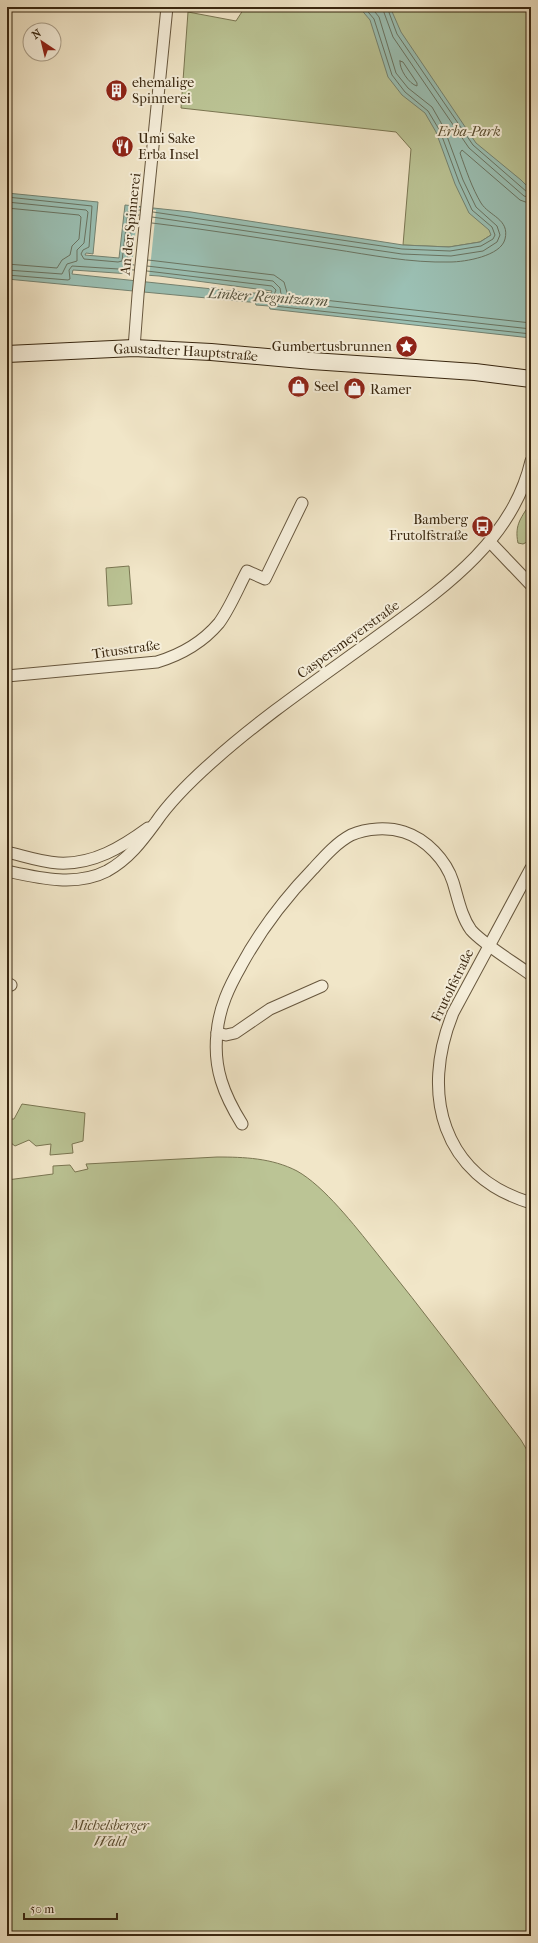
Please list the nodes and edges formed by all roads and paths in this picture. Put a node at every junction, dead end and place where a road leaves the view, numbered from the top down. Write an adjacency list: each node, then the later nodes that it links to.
1 (167, 7): 2 (street, An der Spinnerei)
2 (134, 348): 3 (street, Gaustadter Hauptstraße); 4 (street, Gaustadter Hauptstraße)
3 (7, 354)
4 (531, 379)
5 (531, 460): 7 (street, Caspersmeyerstraße)
6 (302, 503): 9 (street, Titusstraße)
7 (490, 542): 8 (street); 10 (street, Caspersmeyerstraße)
8 (531, 585)
9 (7, 676)
10 (156, 821): 11 (street, Caspersmeyerstraße); 13 (street, Caspersmeyerstraße)
11 (7, 852)
12 (531, 868): 14 (street, Frutolfstraße)
13 (7, 871)
14 (489, 944): 15 (street); 17 (street); 19 (street, Frutolfstraße)
15 (531, 975)
16 (322, 986): 17 (street)
17 (217, 1033): 18 (street)
18 (242, 1124)
19 (531, 1203)

